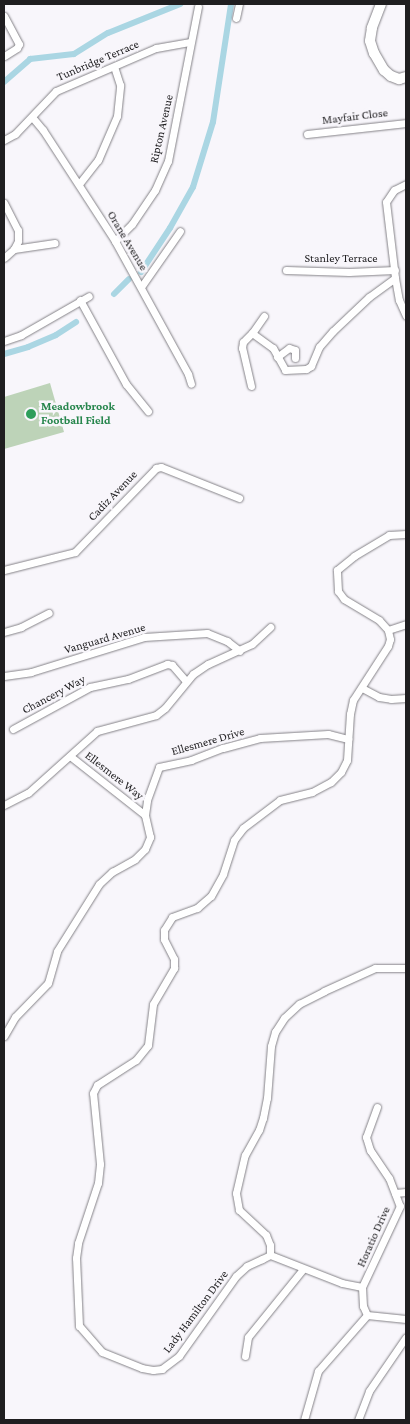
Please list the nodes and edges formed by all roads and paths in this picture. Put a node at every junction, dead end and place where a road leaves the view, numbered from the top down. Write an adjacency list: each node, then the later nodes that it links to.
1 (239, 4): 5 (street)
2 (381, 4): 9 (main road)
3 (198, 8): 6 (street, Ripton Avenue)
4 (4, 16): 7 (street)
5 (236, 18)
6 (190, 42): 8 (street, Tunbridge Terrace); 18 (street, Ripton Avenue)
7 (4, 56)
8 (114, 67): 10 (street, Tunbridge Terrace); 14 (street)
9 (406, 78)
10 (32, 117): 13 (street, Tunbridge Terrace); 14 (street, Orane Avenue)
11 (406, 123): 12 (street, Mayfair Close)
12 (307, 134)
13 (4, 140)
14 (79, 184): 18 (street, Orane Avenue)
15 (406, 184): 23 (street)
16 (4, 203): 20 (street)
17 (180, 231): 25 (street)
18 (115, 241): 25 (street, Orane Avenue)
19 (55, 243): 20 (street)
20 (14, 249): 21 (street)
21 (4, 258)
22 (286, 270): 23 (street, Stanley Terrace)
23 (396, 270): 24 (street)
24 (395, 278): 29 (street); 32 (street)
25 (141, 287): 34 (street, Orane Avenue)
26 (89, 296): 27 (street)
27 (80, 300): 31 (street); 36 (street)
28 (264, 316): 30 (street)
29 (406, 316)
30 (252, 333): 32 (street); 35 (street)
31 (4, 341)
32 (277, 357): 33 (street)
33 (295, 358)
34 (191, 384)
35 (251, 386)
36 (148, 411)
37 (239, 498): 39 (street, Cadiz Avenue)
38 (406, 534): 43 (street)
39 (4, 570)
40 (50, 613): 44 (street)
41 (406, 624): 43 (street)
42 (270, 627): 45 (street)
43 (388, 630): 48 (street, Lady Hamilton Drive)
44 (4, 632)
45 (240, 651): 46 (street, Vanguard Avenue); 47 (street)
46 (4, 676)
47 (186, 681): 50 (street, Chancery Way); 52 (street)
48 (362, 688): 49 (street); 51 (street, Lady Hamilton Drive)
49 (406, 698)
50 (13, 729)
51 (348, 739): 54 (street, Ellesmere Drive); 60 (street, Lady Hamilton Drive)
52 (70, 756): 53 (street); 54 (street, Ellesmere Way)
53 (4, 805)
54 (145, 815): 56 (street, Ellesmere Drive)
55 (406, 968): 60 (street)
56 (4, 1036)
57 (377, 1107): 59 (street, Horatio Drive)
58 (406, 1192): 59 (street)
59 (395, 1193): 62 (street, Horatio Drive)
60 (270, 1255): 61 (street)
61 (303, 1268): 62 (street); 66 (street)
62 (362, 1287): 63 (street, Horatio Drive)
63 (367, 1315): 64 (street); 67 (street)
64 (406, 1319)
65 (406, 1337): 68 (street)
66 (245, 1356)
67 (304, 1420)
68 (358, 1420)

